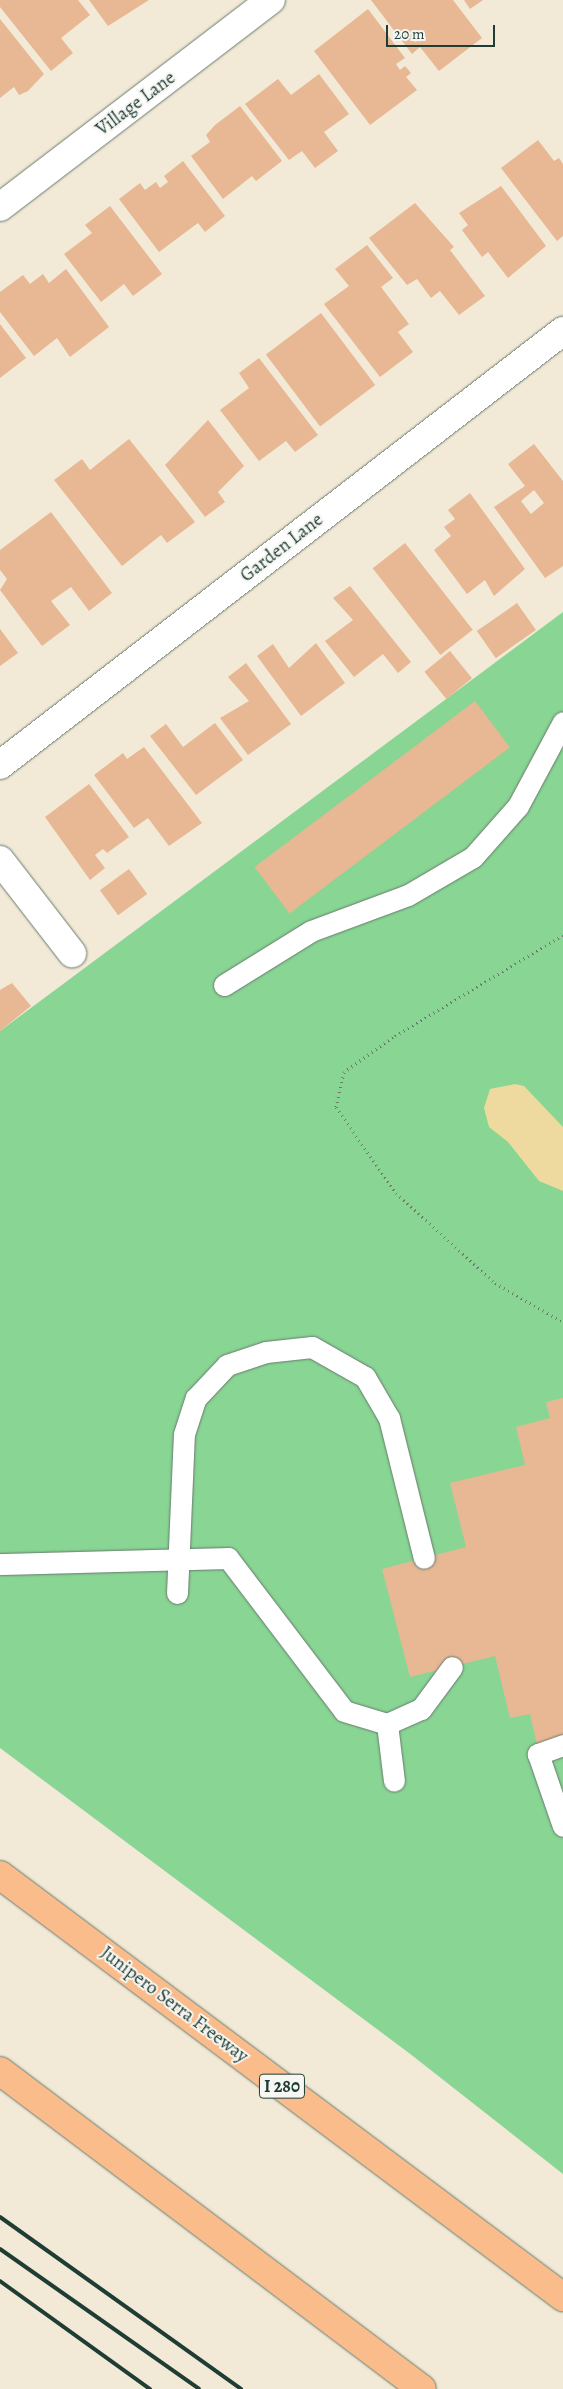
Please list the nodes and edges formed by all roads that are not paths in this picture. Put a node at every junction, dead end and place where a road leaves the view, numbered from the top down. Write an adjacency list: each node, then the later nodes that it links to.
1 (271, 0): 2 (street, Village Lane)
2 (0, 207)
3 (563, 331): 5 (street, Garden Lane)
4 (563, 722): 8 (lane)
5 (0, 765)
6 (0, 860): 7 (street)
7 (72, 953)
8 (224, 985)
9 (424, 1558): 10 (lane)
10 (179, 1559): 11 (lane); 12 (lane); 14 (lane)
11 (0, 1564)
12 (177, 1593)
13 (452, 1667): 14 (lane)
14 (387, 1724): 16 (lane)
15 (563, 1745): 17 (lane)
16 (394, 1780)
17 (563, 1826)
18 (0, 1875): 20 (highway, Junipero Serra Freeway / I 280)
19 (0, 2071): 21 (highway)
20 (563, 2297)
21 (422, 2389)

